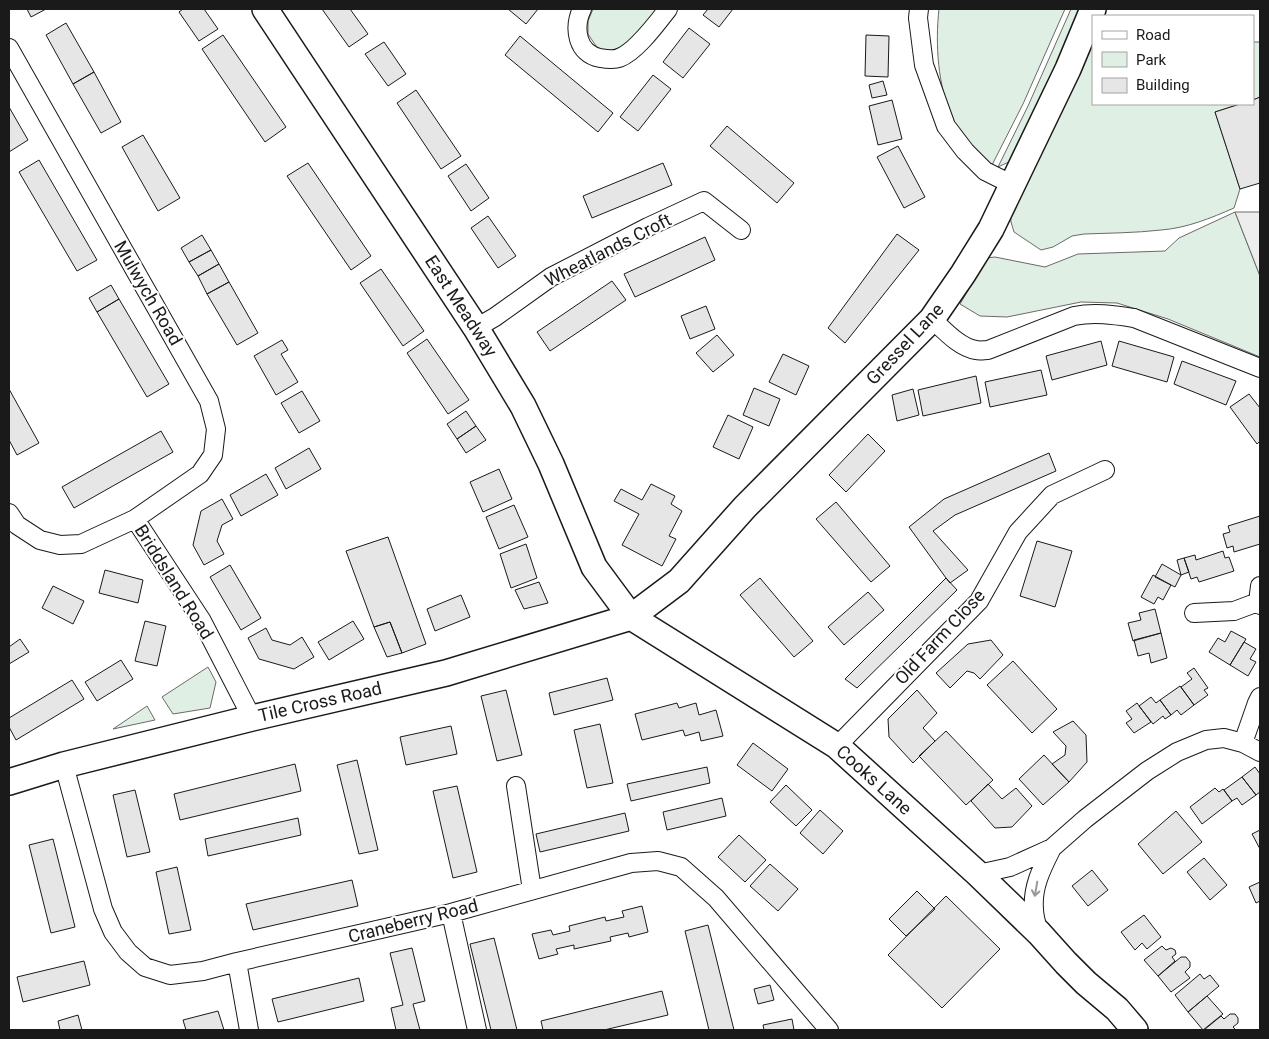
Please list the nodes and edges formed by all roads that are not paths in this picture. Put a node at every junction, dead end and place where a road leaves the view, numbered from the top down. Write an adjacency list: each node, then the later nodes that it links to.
1 (265, 9): 10 (street, East Meadway)
2 (582, 9): 3 (street)
3 (668, 9)
4 (919, 9): 7 (street)
5 (1093, 9): 7 (street, Gressel Lane)
6 (9, 48): 14 (street, Mulwych Road)
7 (1013, 185): 9 (street, Gressel Lane)
8 (741, 230): 10 (street, Wheatlands Croft)
9 (932, 319): 11 (street); 17 (street, Gressel Lane)
10 (476, 328): 17 (street, East Meadway)
11 (1260, 368)
12 (1105, 470): 21 (street, Old Farm Close)
13 (9, 513): 14 (street, Briddsland Road)
14 (135, 519): 19 (street, Briddsland Road)
15 (1259, 598): 16 (street)
16 (1194, 613)
17 (631, 617): 19 (street, Tile Cross Road); 21 (street, Cooks Lane)
18 (1260, 697): 20 (street)
19 (252, 718): 23 (street, Tile Cross Road)
20 (1243, 743): 22 (street); 26 (street)
21 (837, 746): 27 (street, Cooks Lane)
22 (1260, 752)
23 (64, 765): 24 (street, Tile Cross Road); 31 (street, Craneberry Road)
24 (9, 782)
25 (516, 786): 28 (street)
26 (1052, 848): 27 (street); 30 (street, one-way to 30)
27 (978, 874): 30 (street, Cooks Lane)
28 (532, 890): 29 (street, Craneberry Road); 35 (street, Craneberry Road)
29 (451, 913): 31 (street, Craneberry Road); 34 (street)
30 (1039, 933): 32 (street, Cooks Lane)
31 (236, 962): 33 (street)
32 (1086, 983): 36 (street, Cooks Lane); 37 (street, Cooks Lane)
33 (249, 1030)
34 (478, 1030)
35 (830, 1030)
36 (1113, 1030)
37 (1134, 1030)

